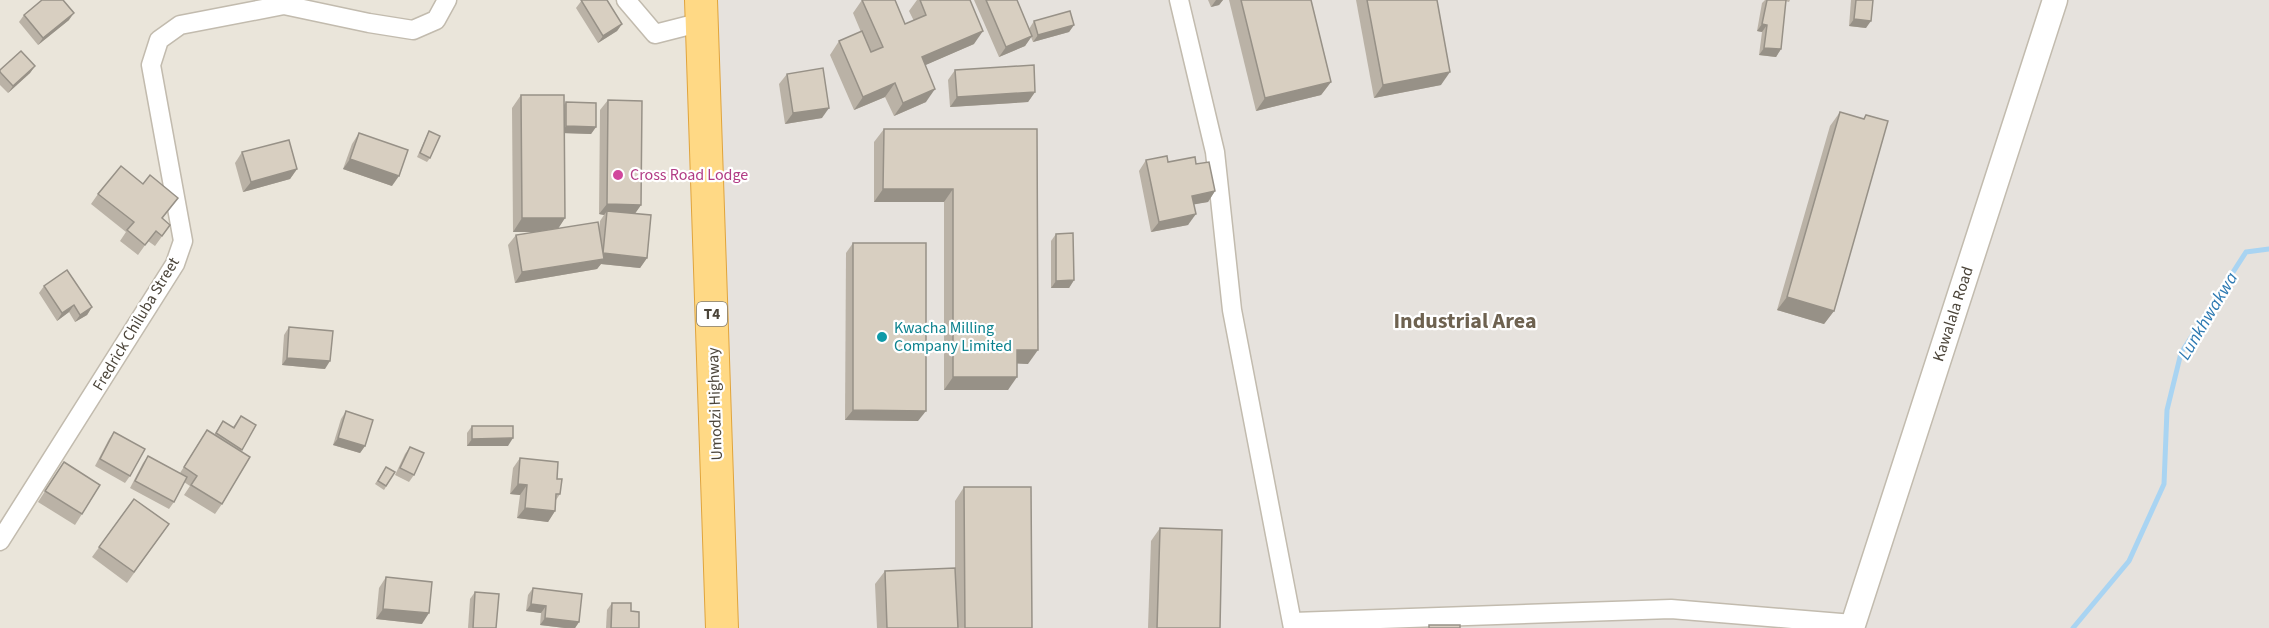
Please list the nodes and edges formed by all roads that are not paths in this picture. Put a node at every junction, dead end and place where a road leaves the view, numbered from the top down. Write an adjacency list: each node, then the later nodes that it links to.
1 (447, 0): 6 (street, Fredrick Chiluba Street)
2 (626, 0): 5 (street)
3 (1179, 0): 7 (street)
4 (2055, 0): 8 (street, Kawalala Road)
5 (702, 11): 9 (highway, Umodzi Highway / T4)
6 (0, 541)
7 (1293, 625): 8 (street)
8 (1852, 626)
9 (722, 628)

